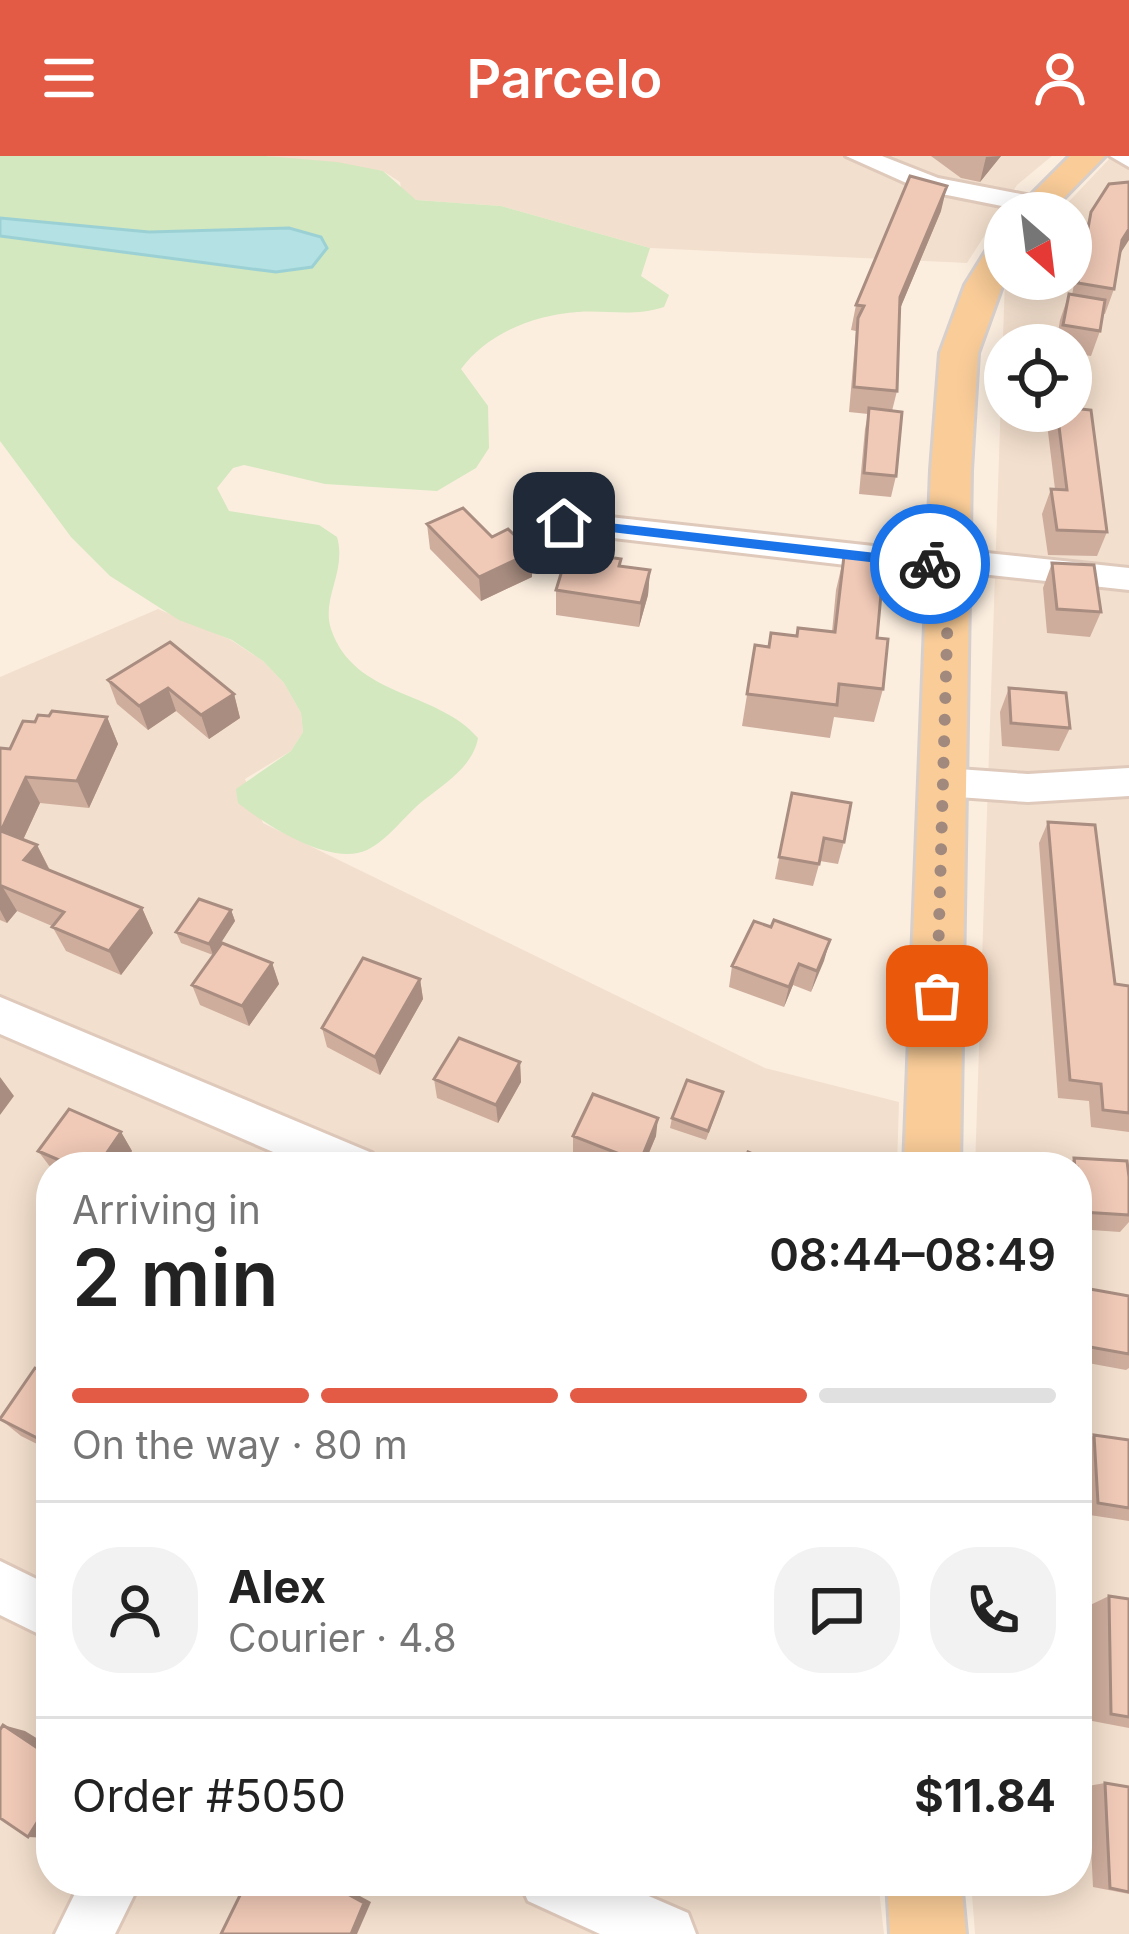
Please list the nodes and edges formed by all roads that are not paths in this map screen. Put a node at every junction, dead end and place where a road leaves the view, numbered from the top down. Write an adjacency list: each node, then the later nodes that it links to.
1 (860, 156): 4 (street)
2 (1089, 156): 3 (main road)
3 (1051, 192)
4 (984, 197)
5 (984, 283): 7 (main road)
6 (564, 523): 7 (street)
7 (949, 563): 8 (street); 9 (main road)
8 (1129, 578)
9 (944, 782): 10 (street); 13 (main road)
10 (1129, 782)
11 (0, 1016): 12 (street)
12 (321, 1152)
13 (932, 1152)
14 (0, 1587): 15 (street)
15 (36, 1606)
16 (104, 1896): 19 (street)
17 (582, 1896): 20 (street)
18 (925, 1896): 21 (main road)
19 (84, 1934)
20 (667, 1934)
21 (928, 1934)

